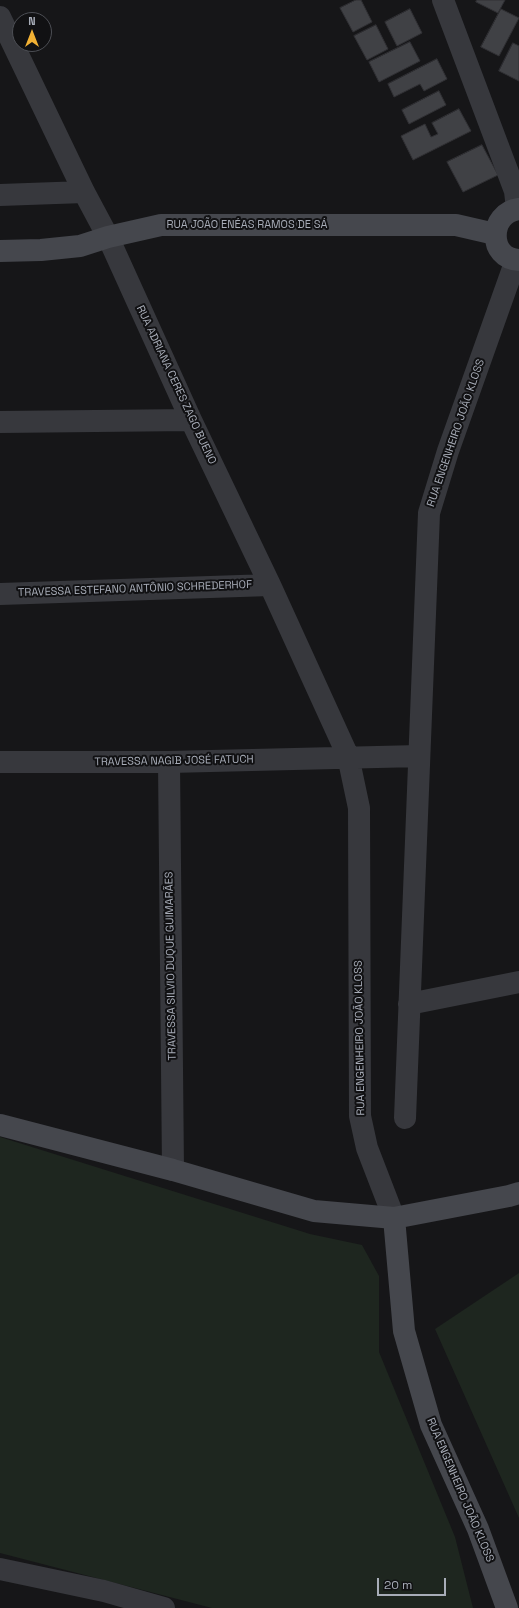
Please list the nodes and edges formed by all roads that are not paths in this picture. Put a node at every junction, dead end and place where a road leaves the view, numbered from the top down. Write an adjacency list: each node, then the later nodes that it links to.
1 (443, 0): 5 (street)
2 (0, 17): 3 (street, RUA ADRIANA CERES ZAGO BUENO)
3 (84, 192): 4 (street); 7 (street, RUA ADRIANA CERES ZAGO BUENO)
4 (0, 195)
5 (518, 209): 6 (street)
6 (495, 234): 7 (street, RUA JOÃO ENÉAS RAMOS DE SÁ); 9 (street)
7 (108, 237): 8 (street, RUA JOÃO ENÉAS RAMOS DE SÁ); 10 (street, RUA ADRIANA CERES ZAGO BUENO)
8 (0, 251)
9 (517, 260): 15 (street, RUA ENGENHEIRO JOÃO KLOSS)
10 (191, 420): 11 (street); 12 (street, RUA ADRIANA CERES ZAGO BUENO)
11 (0, 422)
12 (270, 585): 13 (street, TRAVESSA ESTEFANO ANTÔNIO SCHREDERHOF); 14 (street, RUA ADRIANA CERES ZAGO BUENO)
13 (0, 594)
14 (348, 756): 15 (street); 17 (street, TRAVESSA NAGIB JOSÉ FATUCH); 24 (street, RUA ENGENHEIRO JOÃO KLOSS)
15 (419, 756): 19 (street, RUA ENGENHEIRO JOÃO KLOSS)
16 (0, 762): 17 (street, TRAVESSA NAGIB JOSÉ FATUCH)
17 (169, 762): 22 (street, TRAVESSA SILVIO DUQUE GUIMARÃES)
18 (519, 982): 19 (street)
19 (409, 1004): 20 (street, RUA ENGENHEIRO JOÃO KLOSS)
20 (405, 1118)
21 (0, 1124): 22 (street)
22 (173, 1170): 24 (street)
23 (519, 1193): 24 (street)
24 (394, 1218): 28 (street, RUA ENGENHEIRO JOÃO KLOSS)
25 (0, 1569): 26 (street)
26 (103, 1600): 27 (street)
27 (164, 1608)
28 (507, 1608)

